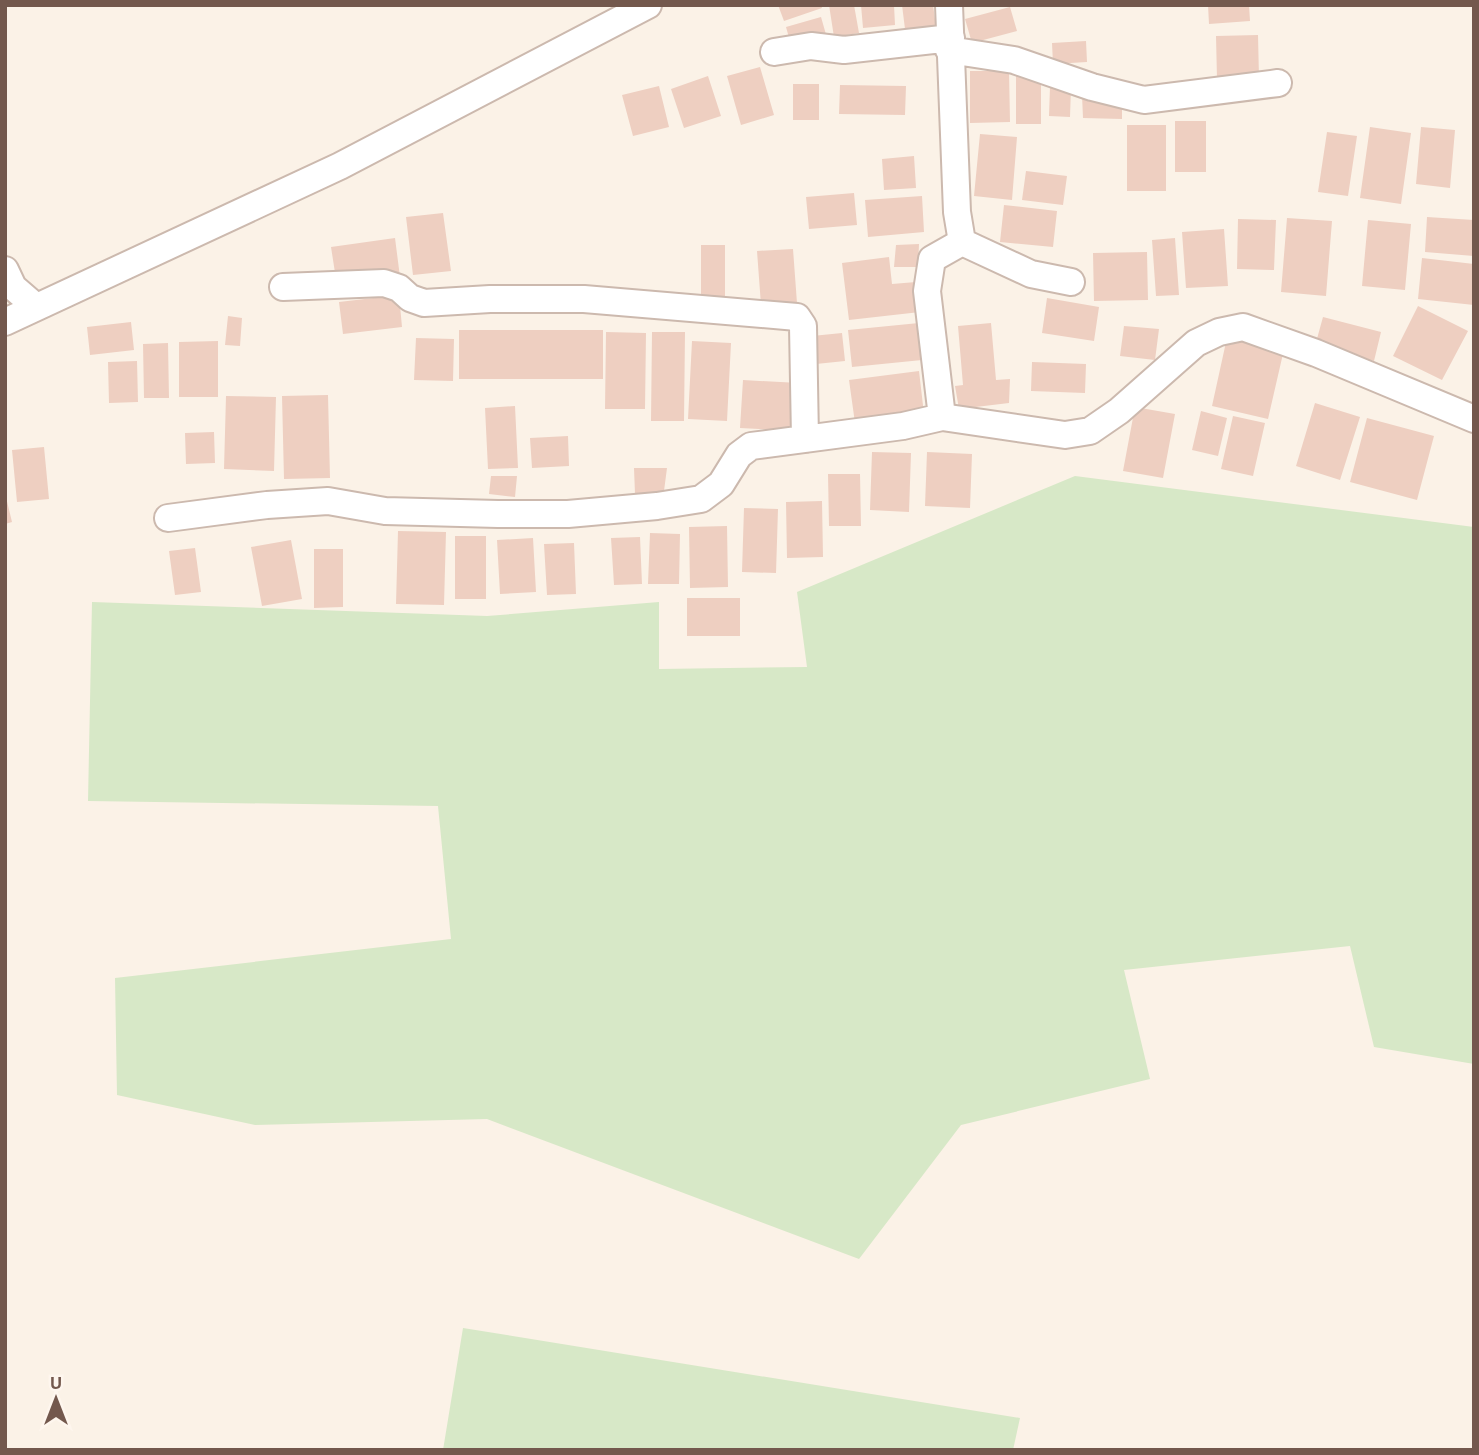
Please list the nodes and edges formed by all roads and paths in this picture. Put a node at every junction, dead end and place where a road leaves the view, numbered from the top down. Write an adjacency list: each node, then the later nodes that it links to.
1 (648, 5): 10 (street)
2 (949, 5): 3 (street)
3 (950, 44): 4 (street); 5 (street); 6 (street)
4 (774, 52)
5 (1278, 83)
6 (962, 242): 8 (street); 12 (street)
7 (9, 279): 10 (street)
8 (1071, 282)
9 (283, 287): 14 (street)
10 (35, 306): 11 (street)
11 (5, 321)
12 (942, 417): 13 (street); 14 (street)
13 (1474, 419)
14 (805, 439): 15 (street)
15 (169, 518)

